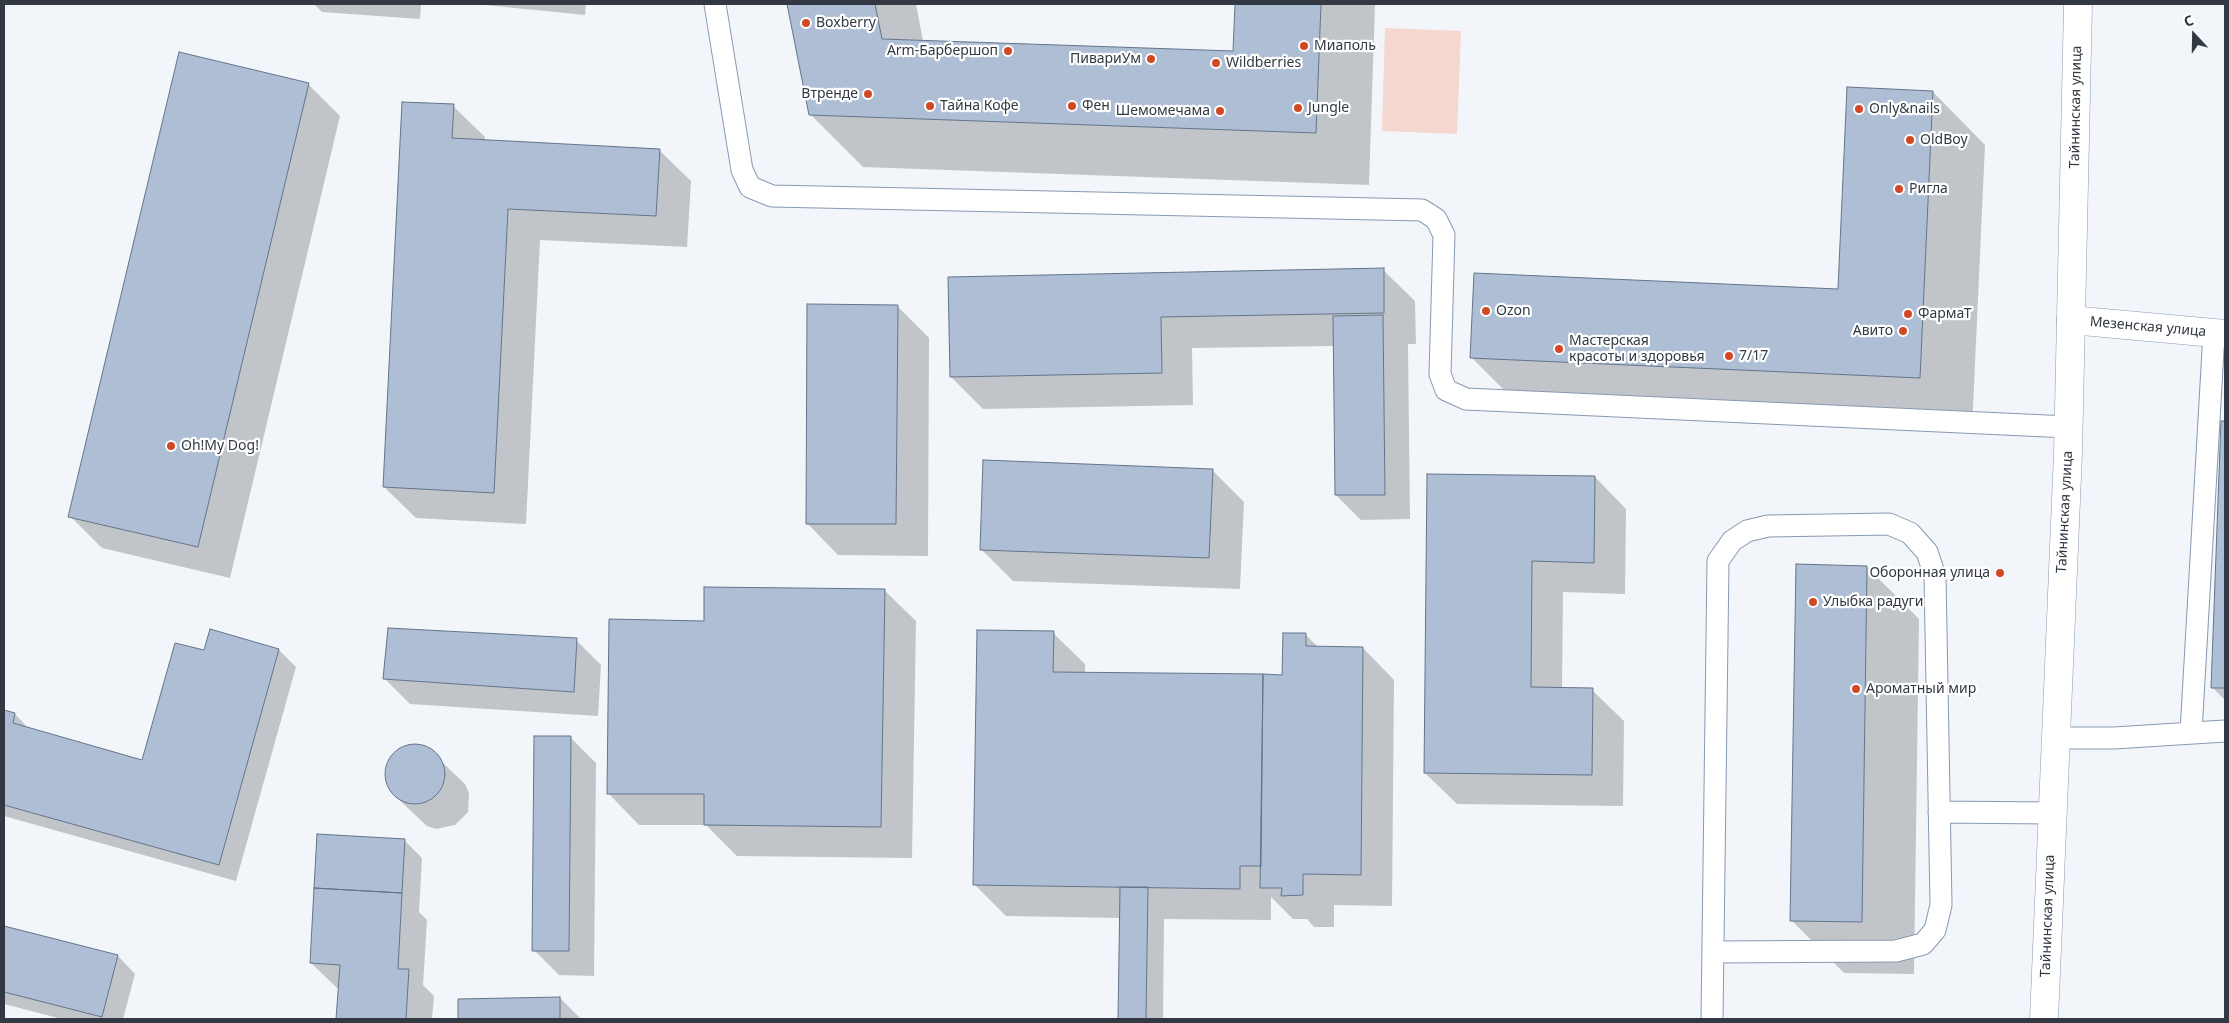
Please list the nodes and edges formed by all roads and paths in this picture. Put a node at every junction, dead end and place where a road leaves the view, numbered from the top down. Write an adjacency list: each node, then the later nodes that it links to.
1 (714, 4): 5 (lane)
2 (2078, 4): 3 (main road, Тайнинская улица)
3 (2071, 320): 4 (main road, Мезенская улица); 5 (main road, Тайнинская улица)
4 (2220, 334): 7 (lane)
5 (2068, 428): 8 (main road, Тайнинская улица)
6 (2225, 731): 7 (lane)
7 (2191, 732): 8 (lane)
8 (2055, 738): 10 (main road, Тайнинская улица)
9 (1939, 812): 10 (lane); 11 (lane); 11 (lane)
10 (2052, 813): 13 (main road, Тайнинская улица)
11 (1713, 952): 12 (lane)
12 (1712, 1019)
13 (2044, 1019)

